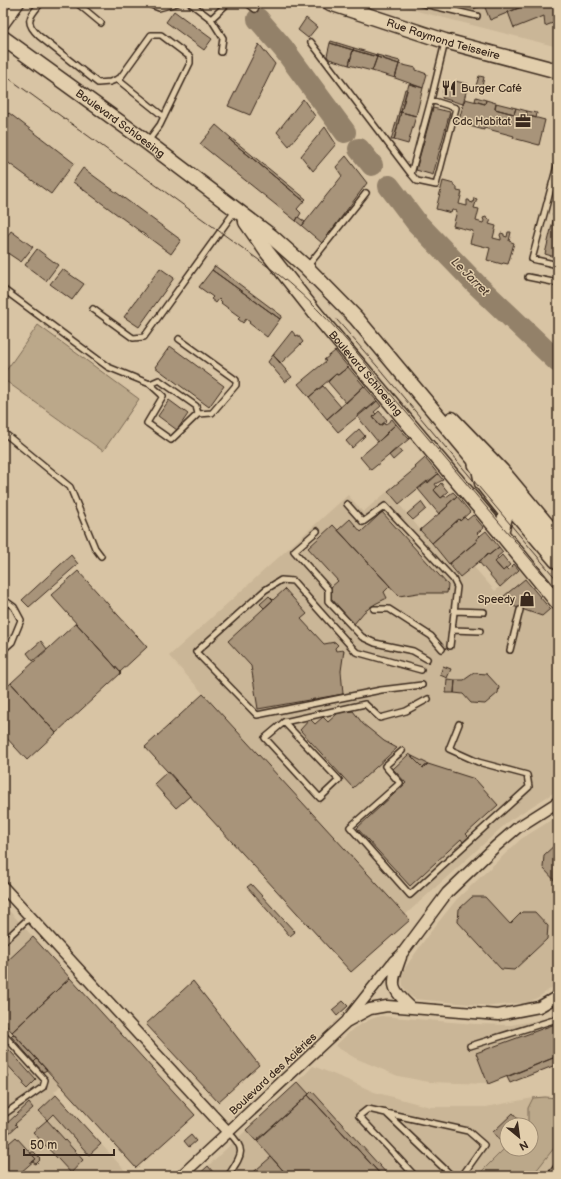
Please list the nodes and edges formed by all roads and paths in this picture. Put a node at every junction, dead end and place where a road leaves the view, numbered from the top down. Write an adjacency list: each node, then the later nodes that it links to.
1 (19, 3): 13 (street)
2 (41, 3): 23 (lane)
3 (77, 3): 16 (lane)
4 (146, 3): 5 (lane)
5 (177, 3)
6 (190, 3): 15 (lane)
7 (228, 3): 15 (lane)
8 (248, 3): 12 (lane)
9 (330, 3): 19 (main road, Rue Raymond Teisseire)
10 (420, 3): 14 (lane)
11 (3, 6): 13 (lane)
12 (255, 9)
13 (11, 13): 17 (street)
14 (477, 16)
15 (210, 20): 21 (lane)
16 (101, 24)
17 (3, 25)
18 (3, 38): 26 (main road, Boulevard Schloesing)
19 (445, 41): 22 (main road, Rue Raymond Teisseire); 24 (lane)
20 (311, 42): 28 (lane)
21 (221, 52)
22 (558, 71)
23 (117, 79): 25 (lane); 25 (lane)
24 (431, 100): 28 (lane); 28 (lane)
25 (164, 117): 26 (lane)
26 (146, 142): 30 (main road, Boulevard Schloesing)
27 (558, 162): 31 (lane)
28 (411, 174)
29 (366, 193): 32 (lane)
30 (236, 209): 32 (main road, Boulevard Schloesing); 36 (lane); 45 (main road, Boulevard Schloesing)
31 (558, 265)
32 (307, 268): 37 (main road, Boulevard Schloesing)
33 (528, 277): 34 (lane)
34 (558, 283)
35 (3, 289): 39 (lane)
36 (92, 309)
37 (372, 337): 42 (main road, Boulevard Schloesing); 46 (main road, Boulevard Schloesing)
38 (179, 339): 40 (lane)
39 (150, 384): 40 (lane); 40 (lane)
40 (198, 414)
41 (3, 432): 47 (lane)
42 (478, 464): 45 (main road, Boulevard Schloesing); 48 (highway)
43 (347, 504): 53 (lane)
44 (317, 531): 61 (lane)
45 (501, 533): 50 (main road, Boulevard Schloesing)
46 (558, 538)
47 (102, 556)
48 (558, 559)
49 (3, 598): 59 (lane)
50 (558, 603)
51 (374, 609): 58 (lane)
52 (520, 610): 60 (lane)
53 (454, 611): 54 (lane); 55 (lane)
54 (484, 612)
55 (452, 630): 56 (lane); 57 (lane)
56 (480, 631)
57 (450, 646)
58 (442, 649)
59 (3, 650)
60 (510, 650)
61 (427, 660)
62 (422, 670): 63 (lane)
63 (422, 685)
64 (428, 699): 65 (lane)
65 (284, 722): 65 (lane)
66 (459, 724): 67 (lane)
67 (402, 751)
68 (558, 802): 72 (street)
69 (3, 887): 70 (street, Boulevard des Aciéries)
70 (30, 917): 71 (lane); 81 (street, Boulevard des Aciéries)
71 (3, 942)
72 (402, 955): 74 (street); 76 (street)
73 (558, 996): 74 (street, Boulevard des Aciéries)
74 (412, 1008): 76 (street, Boulevard des Aciéries)
75 (557, 1019): 78 (lane)
76 (346, 1022): 81 (street, Boulevard des Aciéries)
77 (3, 1034): 80 (lane)
78 (470, 1046)
79 (385, 1112): 85 (lane); 86 (lane); 87 (lane)
80 (3, 1115)
81 (228, 1132): 83 (street); 84 (lane)
82 (558, 1165): 88 (lane)
83 (181, 1176)
84 (228, 1176)
85 (415, 1176)
86 (452, 1176)
87 (462, 1176)
88 (550, 1176)

